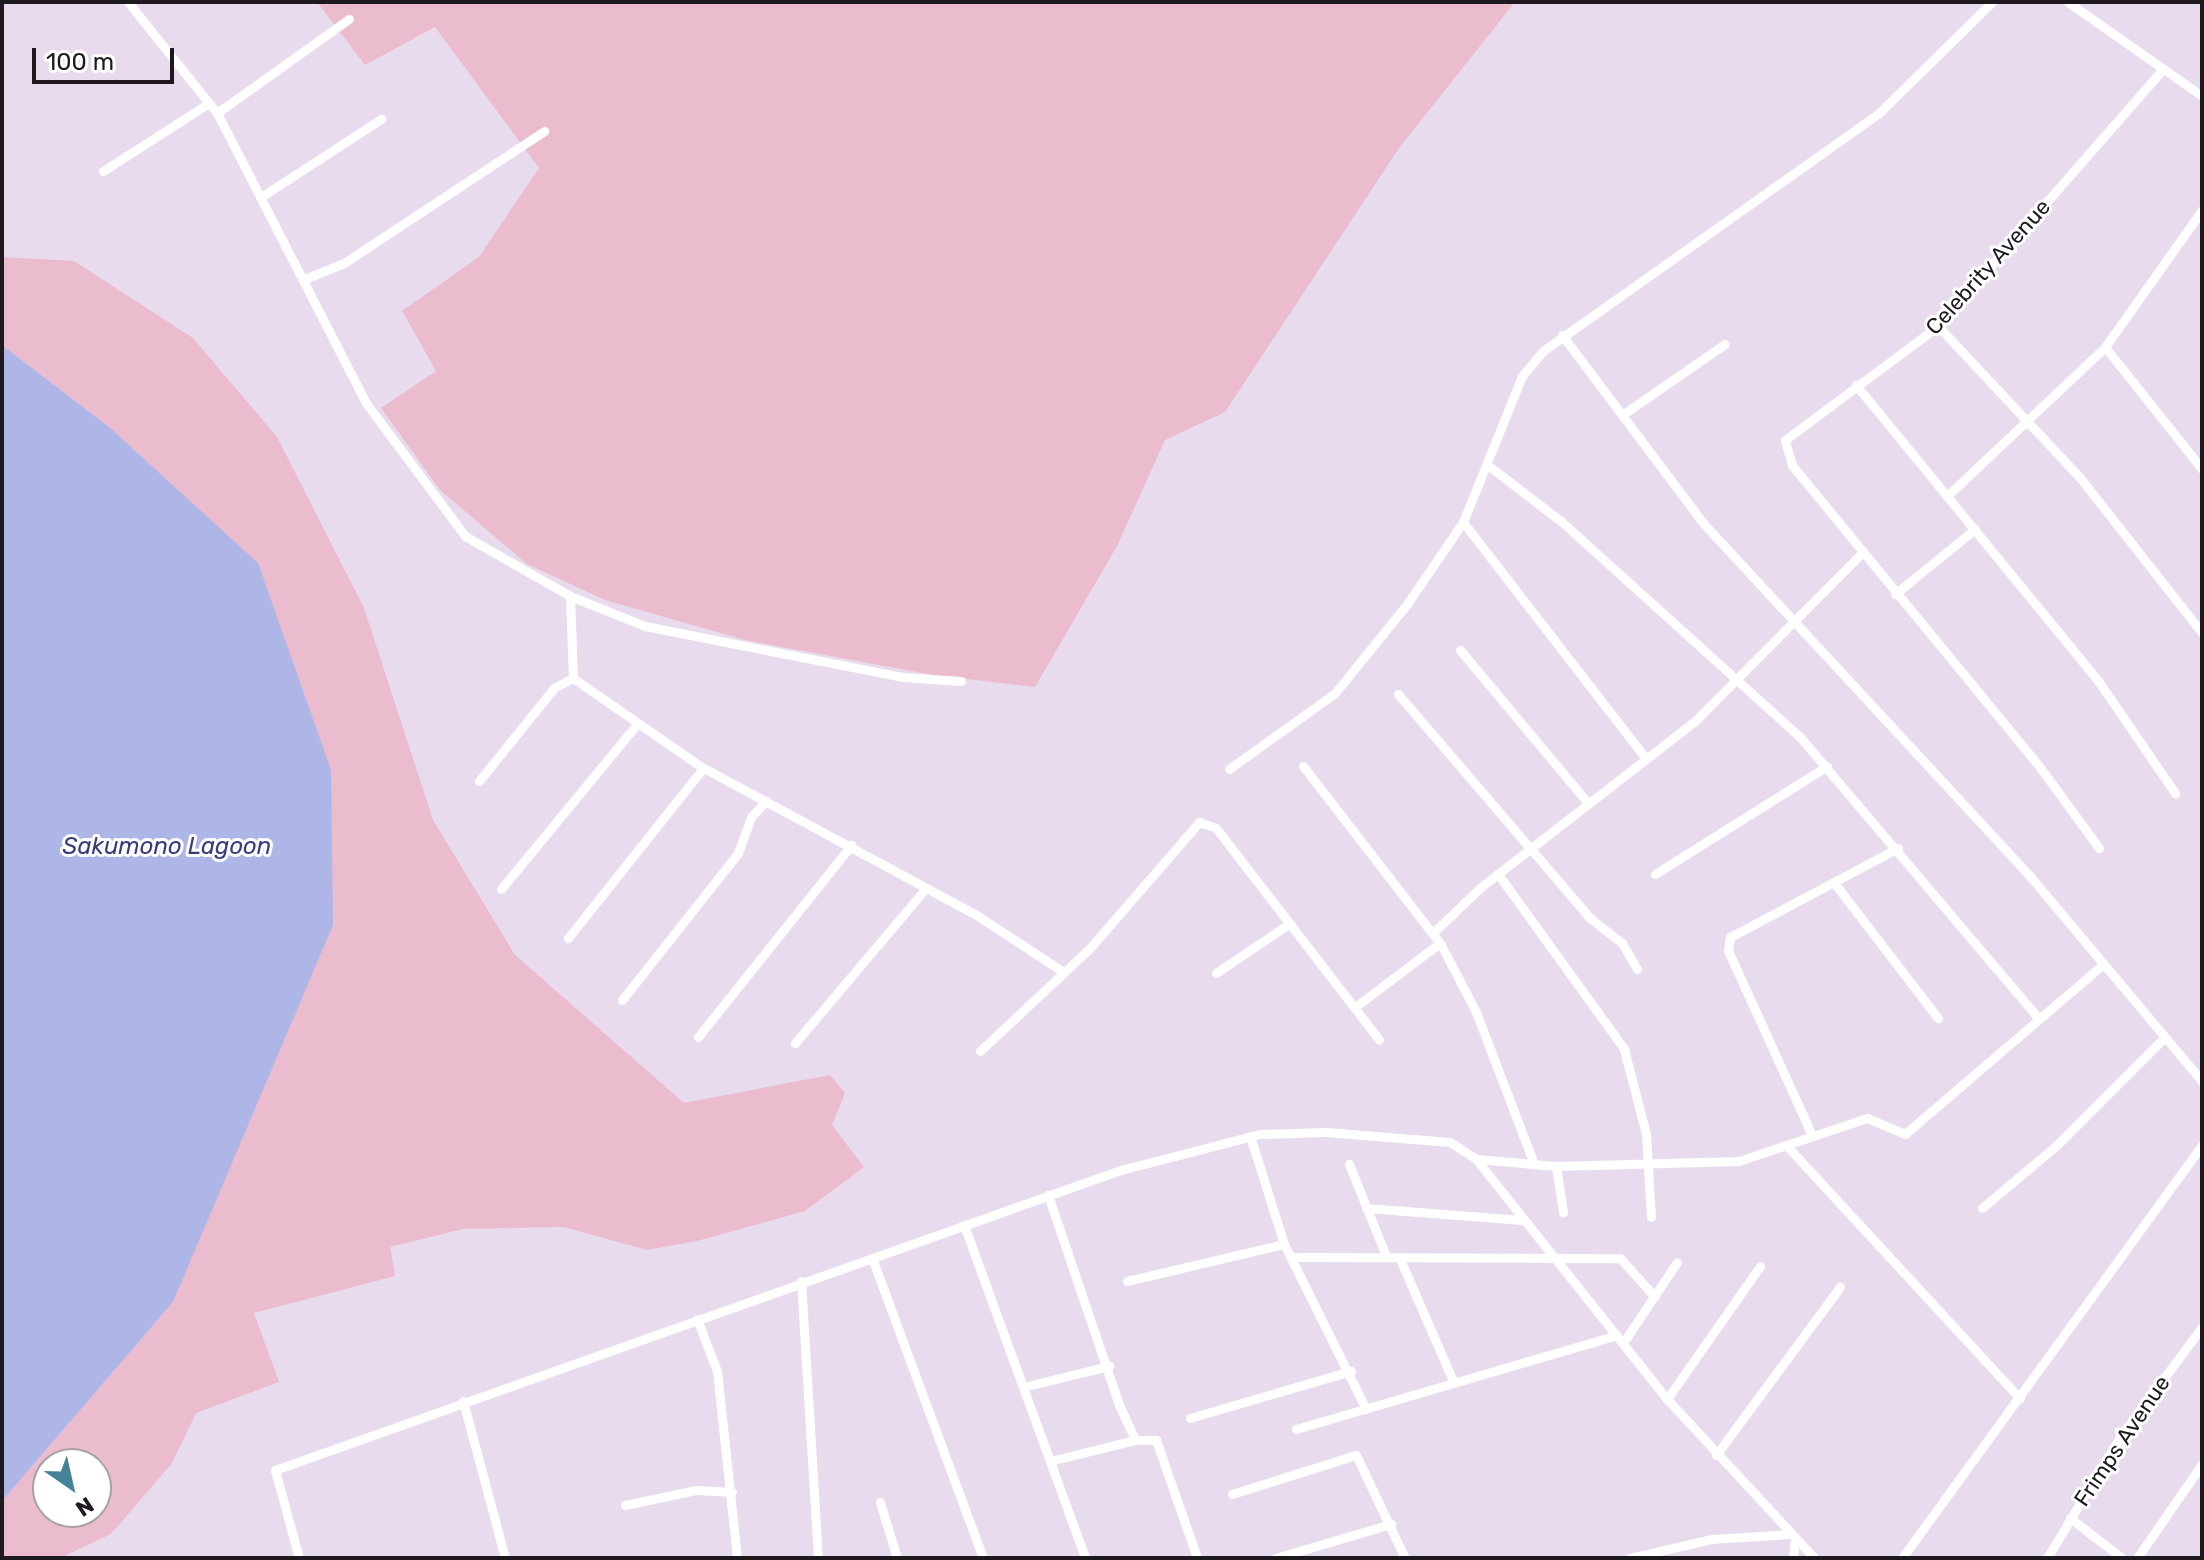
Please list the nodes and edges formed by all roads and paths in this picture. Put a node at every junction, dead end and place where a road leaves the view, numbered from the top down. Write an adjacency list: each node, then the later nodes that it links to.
1 (128, 2): 7 (street)
2 (1992, 2): 16 (street)
3 (2068, 2): 5 (street)
4 (349, 19): 8 (street)
5 (2162, 70): 6 (street); 15 (street, Celebrity Avenue)
6 (2202, 96)
7 (209, 103): 8 (street); 11 (street)
8 (217, 113): 12 (street)
9 (381, 119): 12 (street)
10 (544, 131): 14 (street)
11 (103, 171)
12 (264, 195): 14 (street)
13 (2202, 210): 18 (street)
14 (307, 278): 29 (street)
15 (1938, 326): 19 (street, Celebrity Avenue); 21 (street)
16 (1562, 335): 20 (street); 22 (street)
17 (1725, 344): 20 (street)
18 (2105, 347): 21 (street); 23 (street)
19 (1856, 385): 24 (street); 27 (street, Celebrity Avenue)
20 (1622, 415): 30 (street)
21 (2026, 424): 24 (street); 31 (street)
22 (1489, 466): 25 (street); 34 (street)
23 (2202, 469)
24 (1947, 496): 26 (street)
25 (1463, 522): 38 (street); 42 (street)
26 (1975, 529): 28 (street); 44 (street)
27 (1862, 553): 28 (street); 30 (street)
28 (1895, 594): 49 (street)
29 (570, 596): 33 (street); 35 (street)
30 (1793, 627): 34 (street); 60 (street)
31 (2202, 633)
32 (1460, 650): 46 (street)
33 (573, 678): 37 (street); 43 (street)
34 (1738, 679): 38 (street); 40 (street)
35 (961, 681)
36 (1398, 694): 50 (street)
37 (636, 725): 41 (street); 54 (street)
38 (1646, 759): 46 (street)
39 (1303, 766): 57 (street)
40 (1827, 766): 48 (street); 52 (street)
41 (703, 768): 45 (street); 58 (street)
42 (1229, 769)
43 (479, 781)
44 (2175, 793)
45 (766, 801): 47 (street); 64 (street)
46 (1588, 803): 50 (street)
47 (851, 845): 55 (street); 68 (street)
48 (1898, 848): 53 (street); 67 (street)
49 (2099, 848)
50 (1532, 849): 51 (street); 61 (street)
51 (1498, 874): 57 (street); 81 (street)
52 (1655, 874)
53 (1835, 884): 66 (street); 74 (street)
54 (501, 889)
55 (925, 889): 62 (street); 71 (street)
56 (1290, 923): 62 (street); 63 (street); 65 (street)
57 (1433, 933): 59 (street)
58 (568, 938)
59 (1440, 943): 65 (street); 80 (street)
60 (2102, 965): 67 (street); 70 (street)
61 (1637, 969)
62 (1062, 971): 72 (street)
63 (1216, 973)
64 (622, 1000)
65 (1355, 1007): 69 (street)
66 (1938, 1018)
67 (2039, 1019): 74 (street)
68 (698, 1037)
69 (1379, 1040)
70 (2162, 1040): 73 (street); 85 (street)
71 (795, 1043)
72 (980, 1051)
73 (2202, 1081)
74 (1812, 1135): 76 (street)
75 (1250, 1136): 78 (street); 83 (street); 90 (street)
76 (1786, 1145): 81 (street); 110 (street)
77 (2202, 1145): 110 (street)
78 (1476, 1159): 80 (street); 88 (street)
79 (1349, 1164): 84 (street)
80 (1534, 1164): 82 (street)
81 (1648, 1164): 82 (street); 87 (street)
82 (1556, 1166): 86 (street)
83 (1048, 1195): 89 (street); 105 (street)
84 (1366, 1208): 88 (street); 91 (street)
85 (1982, 1208)
86 (1563, 1212)
87 (1651, 1217)
88 (1523, 1220): 95 (street)
89 (964, 1225): 93 (street); 108 (street)
90 (1284, 1244): 92 (street); 99 (street)
91 (1386, 1256): 92 (street); 94 (street)
92 (1293, 1257): 106 (street)
93 (872, 1258): 98 (street); 132 (street)
94 (1400, 1259): 95 (street); 107 (street)
95 (1557, 1261): 101 (street); 104 (street)
96 (1677, 1262): 101 (street)
97 (1760, 1266): 109 (street)
98 (801, 1281): 102 (street); 130 (street)
99 (1127, 1281)
100 (1840, 1287): 116 (street)
101 (1655, 1297): 104 (street)
102 (697, 1319): 111 (street); 119 (street)
103 (2202, 1327): 123 (street, Frimps Avenue)
104 (1620, 1339): 107 (street); 109 (street)
105 (1109, 1366): 108 (street); 115 (street)
106 (1351, 1371): 112 (street); 113 (street)
107 (1454, 1383): 112 (street)
108 (1023, 1387): 117 (street)
109 (1667, 1399): 116 (street)
110 (2020, 1399): 140 (street)
111 (463, 1401): 127 (street); 128 (street)
112 (1366, 1409): 114 (street)
113 (1190, 1418)
114 (1296, 1429)
115 (1135, 1440): 117 (street); 134 (street)
116 (1716, 1455): 125 (street)
117 (1050, 1461): 133 (street)
118 (2202, 1464): 143 (street)
119 (732, 1492): 122 (street); 129 (street)
120 (1232, 1494): 124 (street)
121 (880, 1502): 131 (street)
122 (625, 1505)
123 (2070, 1518): 141 (street, Frimps Avenue); 142 (street)
124 (1391, 1524): 126 (street); 136 (street)
125 (1792, 1536): 137 (street); 138 (street); 139 (street)
126 (1289, 1556): 135 (street)
127 (299, 1558)
128 (505, 1558)
129 (737, 1558)
130 (818, 1558)
131 (897, 1558)
132 (983, 1558)
133 (1085, 1558)
134 (1197, 1558)
135 (1275, 1558)
136 (1405, 1558)
137 (1630, 1558)
138 (1793, 1558)
139 (1814, 1558)
140 (1902, 1558)
141 (2047, 1558)
142 (2122, 1558)
143 (2137, 1558)

